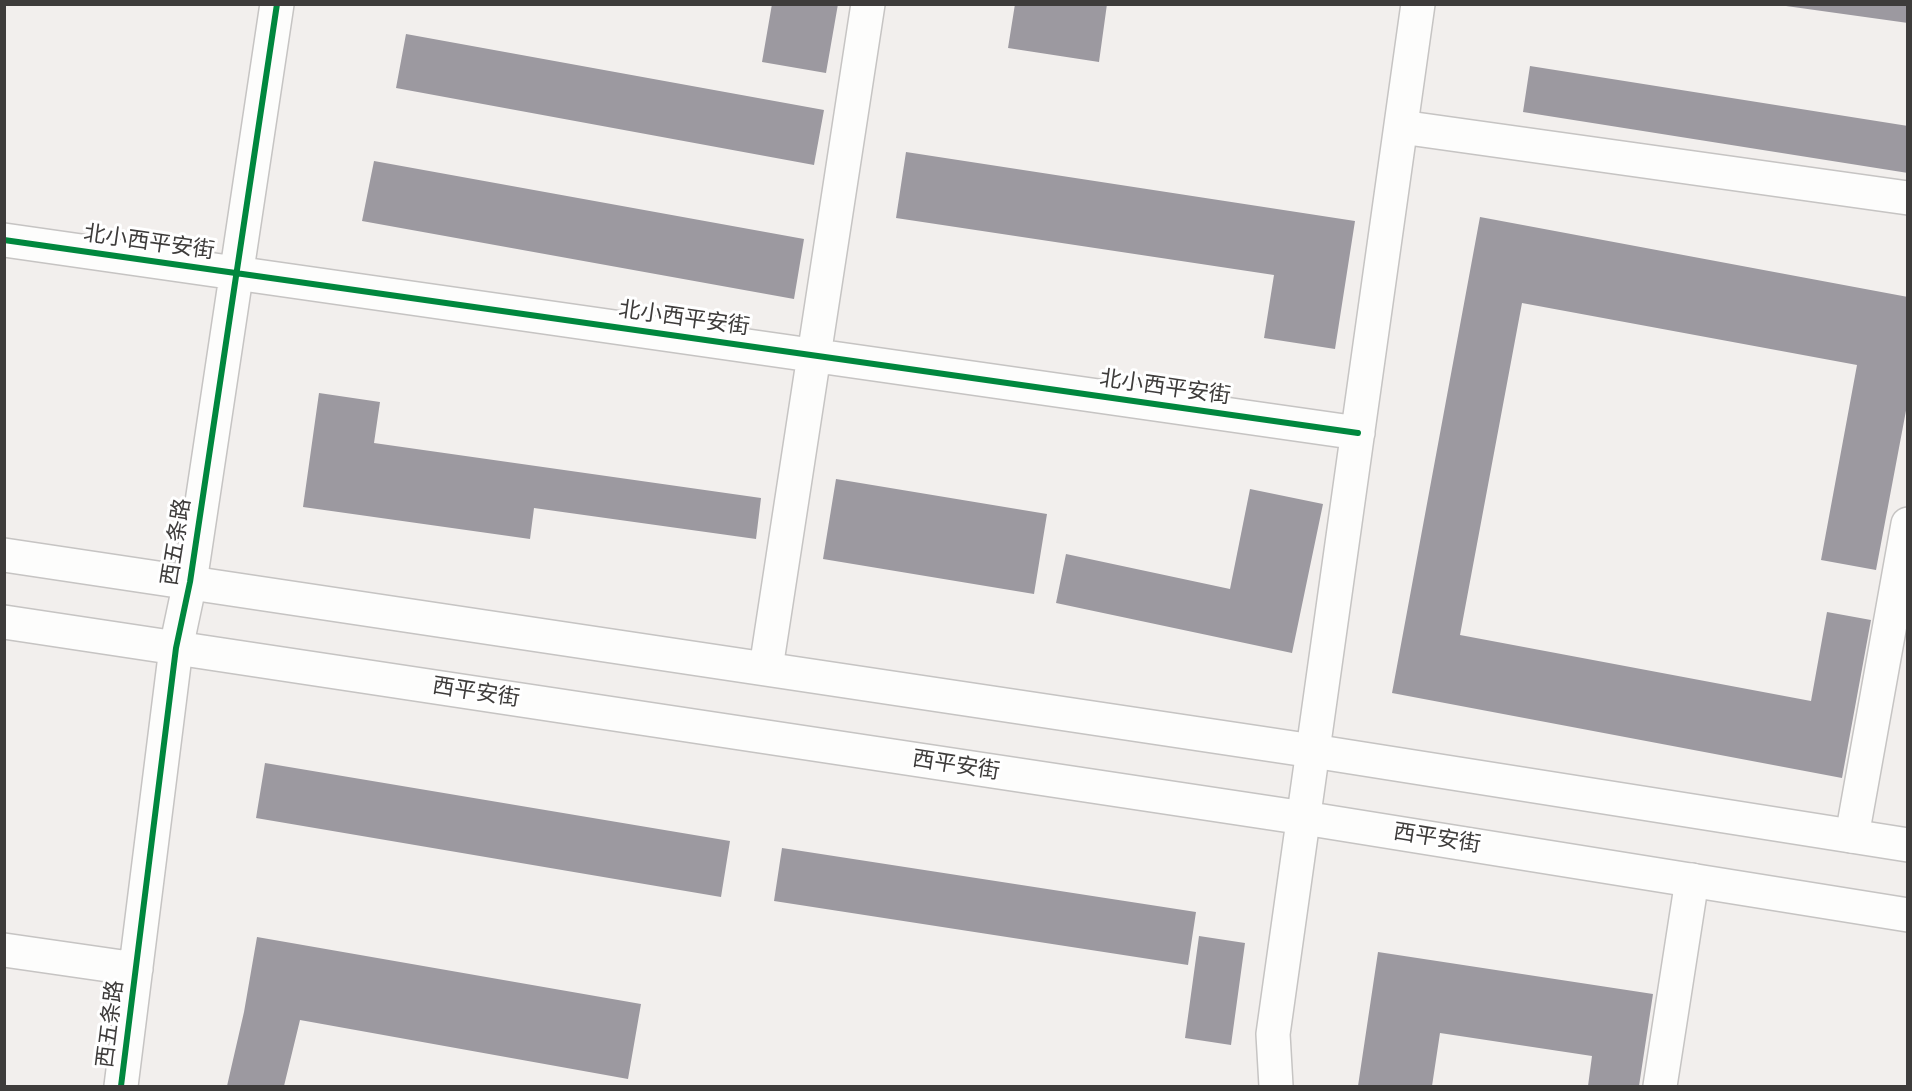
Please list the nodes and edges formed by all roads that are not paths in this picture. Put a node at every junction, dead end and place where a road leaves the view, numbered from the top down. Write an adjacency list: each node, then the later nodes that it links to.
1 (277, 4): 7 (street, 西五条路)
2 (868, 4): 8 (street)
3 (1418, 4): 4 (street)
4 (1401, 127): 5 (street); 9 (street)
5 (1908, 198)
6 (4, 240): 7 (street, 北小西平安街)
7 (236, 273): 8 (street, 北小西平安街); 12 (street, 西五条路)
8 (814, 355): 9 (street, 北小西平安街); 15 (street)
9 (1358, 433): 16 (street)
10 (1908, 524): 18 (street)
11 (4, 555): 12 (street)
12 (190, 582): 14 (street, 西五条路); 15 (street)
13 (4, 622): 14 (street, 西平安街)
14 (177, 648): 17 (street, 西平安街); 23 (street, 西五条路)
15 (766, 668): 16 (street)
16 (1313, 751): 17 (street); 18 (street)
17 (1304, 818): 20 (street, 西平安街); 25 (street)
18 (1852, 836): 19 (street)
19 (1908, 845)
20 (1692, 880): 21 (street, 西平安街); 26 (street)
21 (1908, 915)
22 (4, 950): 23 (street)
23 (136, 969): 24 (street, 西五条路)
24 (121, 1086)
25 (1276, 1086)
26 (1660, 1086)

